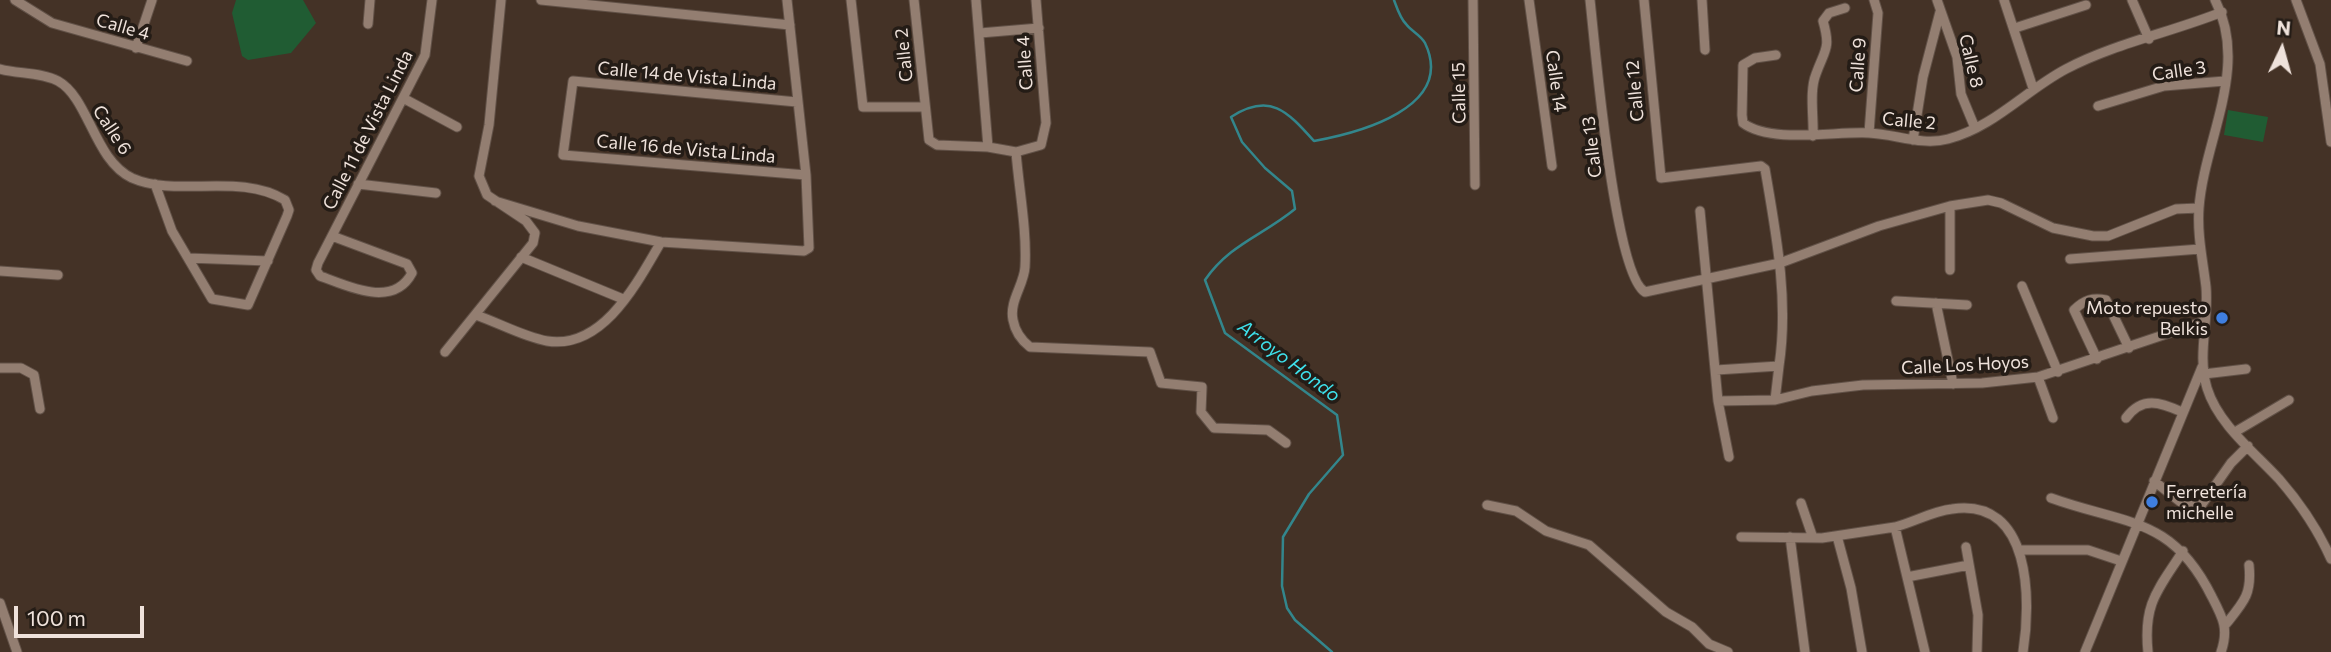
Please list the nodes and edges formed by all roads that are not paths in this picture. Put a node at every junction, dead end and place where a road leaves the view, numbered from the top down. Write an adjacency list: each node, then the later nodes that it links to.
1 (15, 0): 33 (street, Calle 4)
2 (152, 0): 33 (street)
3 (370, 0): 27 (street)
4 (432, 0): 40 (street, Calle 11 de Vista Linda)
5 (501, 0): 59 (street)
6 (541, 0): 28 (street)
7 (787, 0): 28 (street)
8 (851, 0): 43 (street)
9 (914, 0): 43 (street, Calle 2)
10 (976, 0): 31 (street)
11 (1036, 0): 29 (street, Calle 4)
12 (1473, 0): 57 (street, Calle 15)
13 (1529, 0): 53 (street, Calle 14)
14 (1590, 0): 74 (street, Calle 13)
15 (1644, 0): 70 (street, Calle 12)
16 (1702, 0): 34 (street)
17 (1874, 0): 46 (street, Calle 9)
18 (1937, 0): 25 (street, Calle 8)
19 (2004, 0): 30 (street)
20 (2132, 0): 32 (street)
21 (2215, 0): 26 (street)
22 (2297, 0): 48 (street)
23 (2086, 5): 30 (street)
24 (1845, 8): 47 (street)
25 (1940, 12): 45 (street, Calle 8); 49 (street)
26 (2222, 12): 32 (street, Calle 2); 38 (street)
27 (368, 24)
28 (790, 24): 41 (street)
29 (1039, 28): 31 (street); 51 (street, Calle 4)
30 (2015, 28): 39 (street)
31 (980, 33): 50 (street)
32 (2149, 39): 39 (street, Calle 2)
33 (136, 48): 36 (street, Calle 4)
34 (1705, 50)
35 (1776, 55): 47 (street, Calle 2)
36 (187, 61)
37 (0, 70): 55 (street, Calle 6)
38 (2225, 81): 42 (street, Calle 3); 61 (street)
39 (2033, 88): 45 (street, Calle 2)
40 (403, 98): 44 (street); 56 (street, Calle 11 de Vista Linda)
41 (797, 102): 52 (street, Calle 14 de Vista Linda); 54 (street)
42 (2098, 106)
43 (925, 107): 50 (street, Calle 2)
44 (457, 127)
45 (1975, 128): 49 (street, Calle 2)
46 (1869, 133): 47 (street, Calle 2); 49 (street, Calle 2)
47 (1813, 136)
48 (2330, 136)
49 (1913, 140)
50 (988, 147): 51 (street)
51 (1016, 152): 101 (street)
52 (563, 155): 54 (street, Calle 16 de Vista Linda)
53 (1552, 166)
54 (806, 175): 64 (street)
55 (155, 184): 67 (street); 69 (street, Calle 6)
56 (358, 184): 58 (street); 63 (street, Calle 11 de Vista Linda)
57 (1475, 185)
58 (436, 193)
59 (495, 201): 64 (street); 66 (street)
60 (1950, 206): 61 (street); 70 (street); 71 (street)
61 (2199, 208): 65 (street)
62 (1700, 211): 74 (street)
63 (332, 236): 63 (street, Calle 11 de Vista Linda)
64 (661, 242): 76 (street)
65 (2200, 249): 68 (street); 81 (street)
66 (521, 257): 76 (street); 80 (street)
67 (188, 258): 69 (street); 69 (street)
68 (2070, 259)
69 (268, 261)
70 (1780, 263): 74 (street); 85 (street)
71 (1950, 270)
72 (0, 271): 73 (street)
73 (58, 275)
74 (1709, 280): 88 (street)
75 (2022, 286): 90 (street)
76 (622, 299): 80 (street)
77 (1896, 302): 78 (street)
78 (1936, 303): 79 (street); 92 (street)
79 (1967, 305)
80 (476, 315): 83 (street)
81 (2205, 321): 82 (street, Calle Los Hoyos); 89 (street)
82 (2129, 348): 84 (street, Calle Los Hoyos); 84 (street)
83 (445, 352)
84 (2097, 359): 90 (street, Calle Los Hoyos)
85 (1779, 366): 88 (street); 93 (street)
86 (0, 368): 96 (street)
87 (2246, 369): 89 (street)
88 (1716, 370): 95 (street)
89 (2203, 370): 97 (street); 100 (street)
90 (2058, 372): 91 (street, Calle Los Hoyos)
91 (2038, 377): 92 (street, Calle Los Hoyos); 98 (street)
92 (1953, 384): 93 (street, Calle Los Hoyos)
93 (1775, 400): 95 (street, Calle Los Hoyos)
94 (2289, 400): 100 (street)
95 (1718, 401): 103 (street)
96 (40, 409)
97 (2182, 412): 99 (street); 104 (street)
98 (2053, 418)
99 (2126, 418)
100 (2235, 432): 102 (street)
101 (1286, 443)
102 (2248, 446): 104 (street); 117 (street)
103 (1730, 457)
104 (2154, 481): 108 (street)
105 (2051, 498): 108 (street)
106 (1801, 503): 113 (street)
107 (1487, 505): 125 (street)
108 (2136, 521): 116 (street); 118 (street)
109 (1895, 527): 110 (street); 115 (street); 121 (street)
110 (1838, 536): 113 (street); 127 (street)
111 (1741, 537): 112 (street)
112 (1790, 537): 113 (street); 126 (street)
113 (1813, 538)
114 (1966, 547): 119 (street)
115 (2018, 550): 118 (street); 130 (street)
116 (2183, 551): 123 (street); 132 (street)
117 (2330, 553)
118 (2121, 561): 131 (street)
119 (1969, 565): 121 (street); 129 (street)
120 (2249, 565): 123 (street)
121 (1907, 577): 128 (street)
122 (0, 603): 124 (street)
123 (2226, 624): 133 (street)
124 (17, 652)
125 (1728, 652)
126 (1805, 652)
127 (1862, 652)
128 (1926, 652)
129 (1977, 652)
130 (2023, 652)
131 (2085, 652)
132 (2148, 652)
133 (2221, 652)

